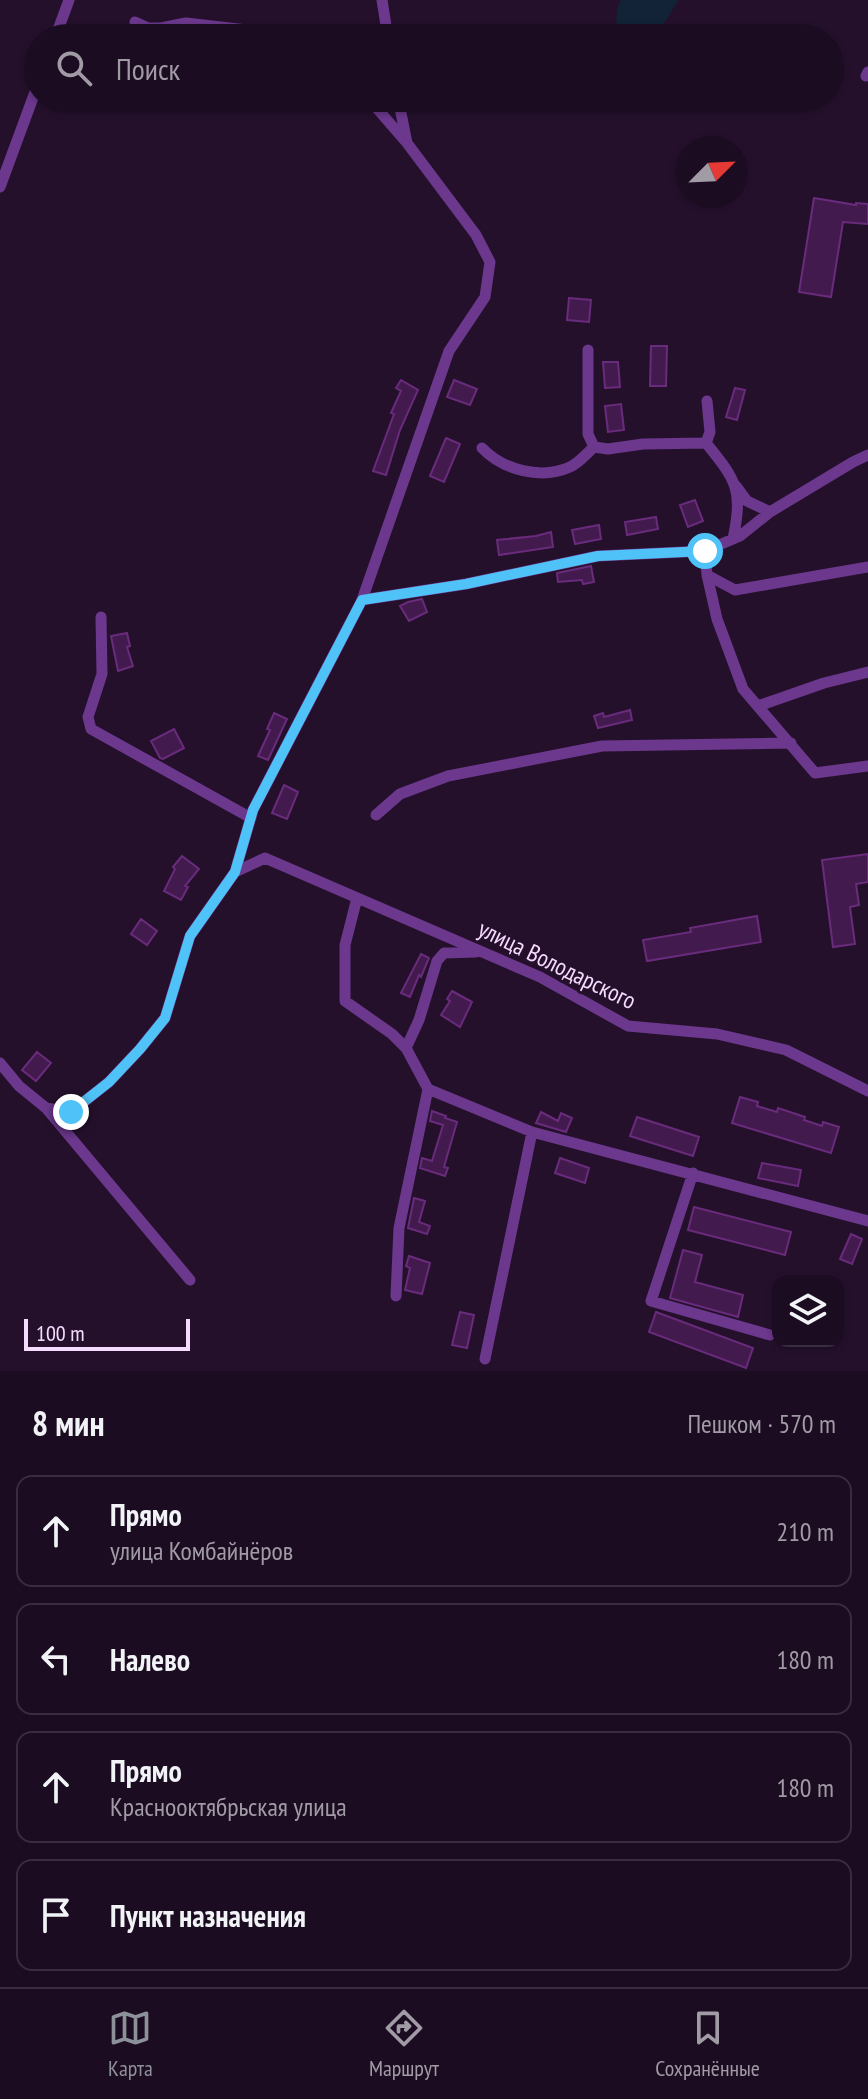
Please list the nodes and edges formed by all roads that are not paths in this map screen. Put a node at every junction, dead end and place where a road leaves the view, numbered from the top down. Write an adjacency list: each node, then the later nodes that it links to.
1 (69, 0): 4 (street)
2 (382, 0): 6 (street)
3 (135, 22): 5 (street)
4 (60, 24)
5 (139, 24)
6 (385, 24)
7 (28, 112): 11 (street)
8 (380, 112): 10 (street)
9 (401, 112): 10 (street)
10 (407, 143): 24 (street)
11 (0, 187)
12 (588, 350): 15 (street)
13 (707, 401): 14 (street)
14 (706, 443): 15 (street); 18 (street)
15 (594, 447): 16 (street)
16 (482, 448)
17 (868, 455): 19 (street)
18 (736, 486): 19 (street); 20 (street)
19 (770, 512): 20 (street)
20 (733, 539): 21 (street)
21 (705, 551): 23 (street); 24 (street)
22 (868, 567): 23 (street)
23 (707, 575): 27 (street)
24 (362, 600): 31 (street)
25 (101, 617): 31 (street)
26 (868, 672): 27 (street)
27 (758, 706): 28 (street)
28 (791, 743): 29 (street); 30 (street)
29 (868, 766)
30 (376, 815)
31 (251, 818): 32 (street)
32 (235, 872): 33 (street, улица Володарского); 39 (street)
33 (357, 898): 34 (street, улица Володарского); 35 (street)
34 (482, 952): 35 (street); 38 (street, улица Володарского)
35 (406, 1048): 37 (street)
36 (0, 1063): 39 (street)
37 (428, 1089): 40 (street); 44 (street)
38 (868, 1091)
39 (46, 1108): 43 (street)
40 (532, 1132): 41 (street); 46 (street)
41 (693, 1173): 42 (street); 45 (street)
42 (868, 1221)
43 (190, 1280)
44 (396, 1296)
45 (770, 1335)
46 (485, 1359)

